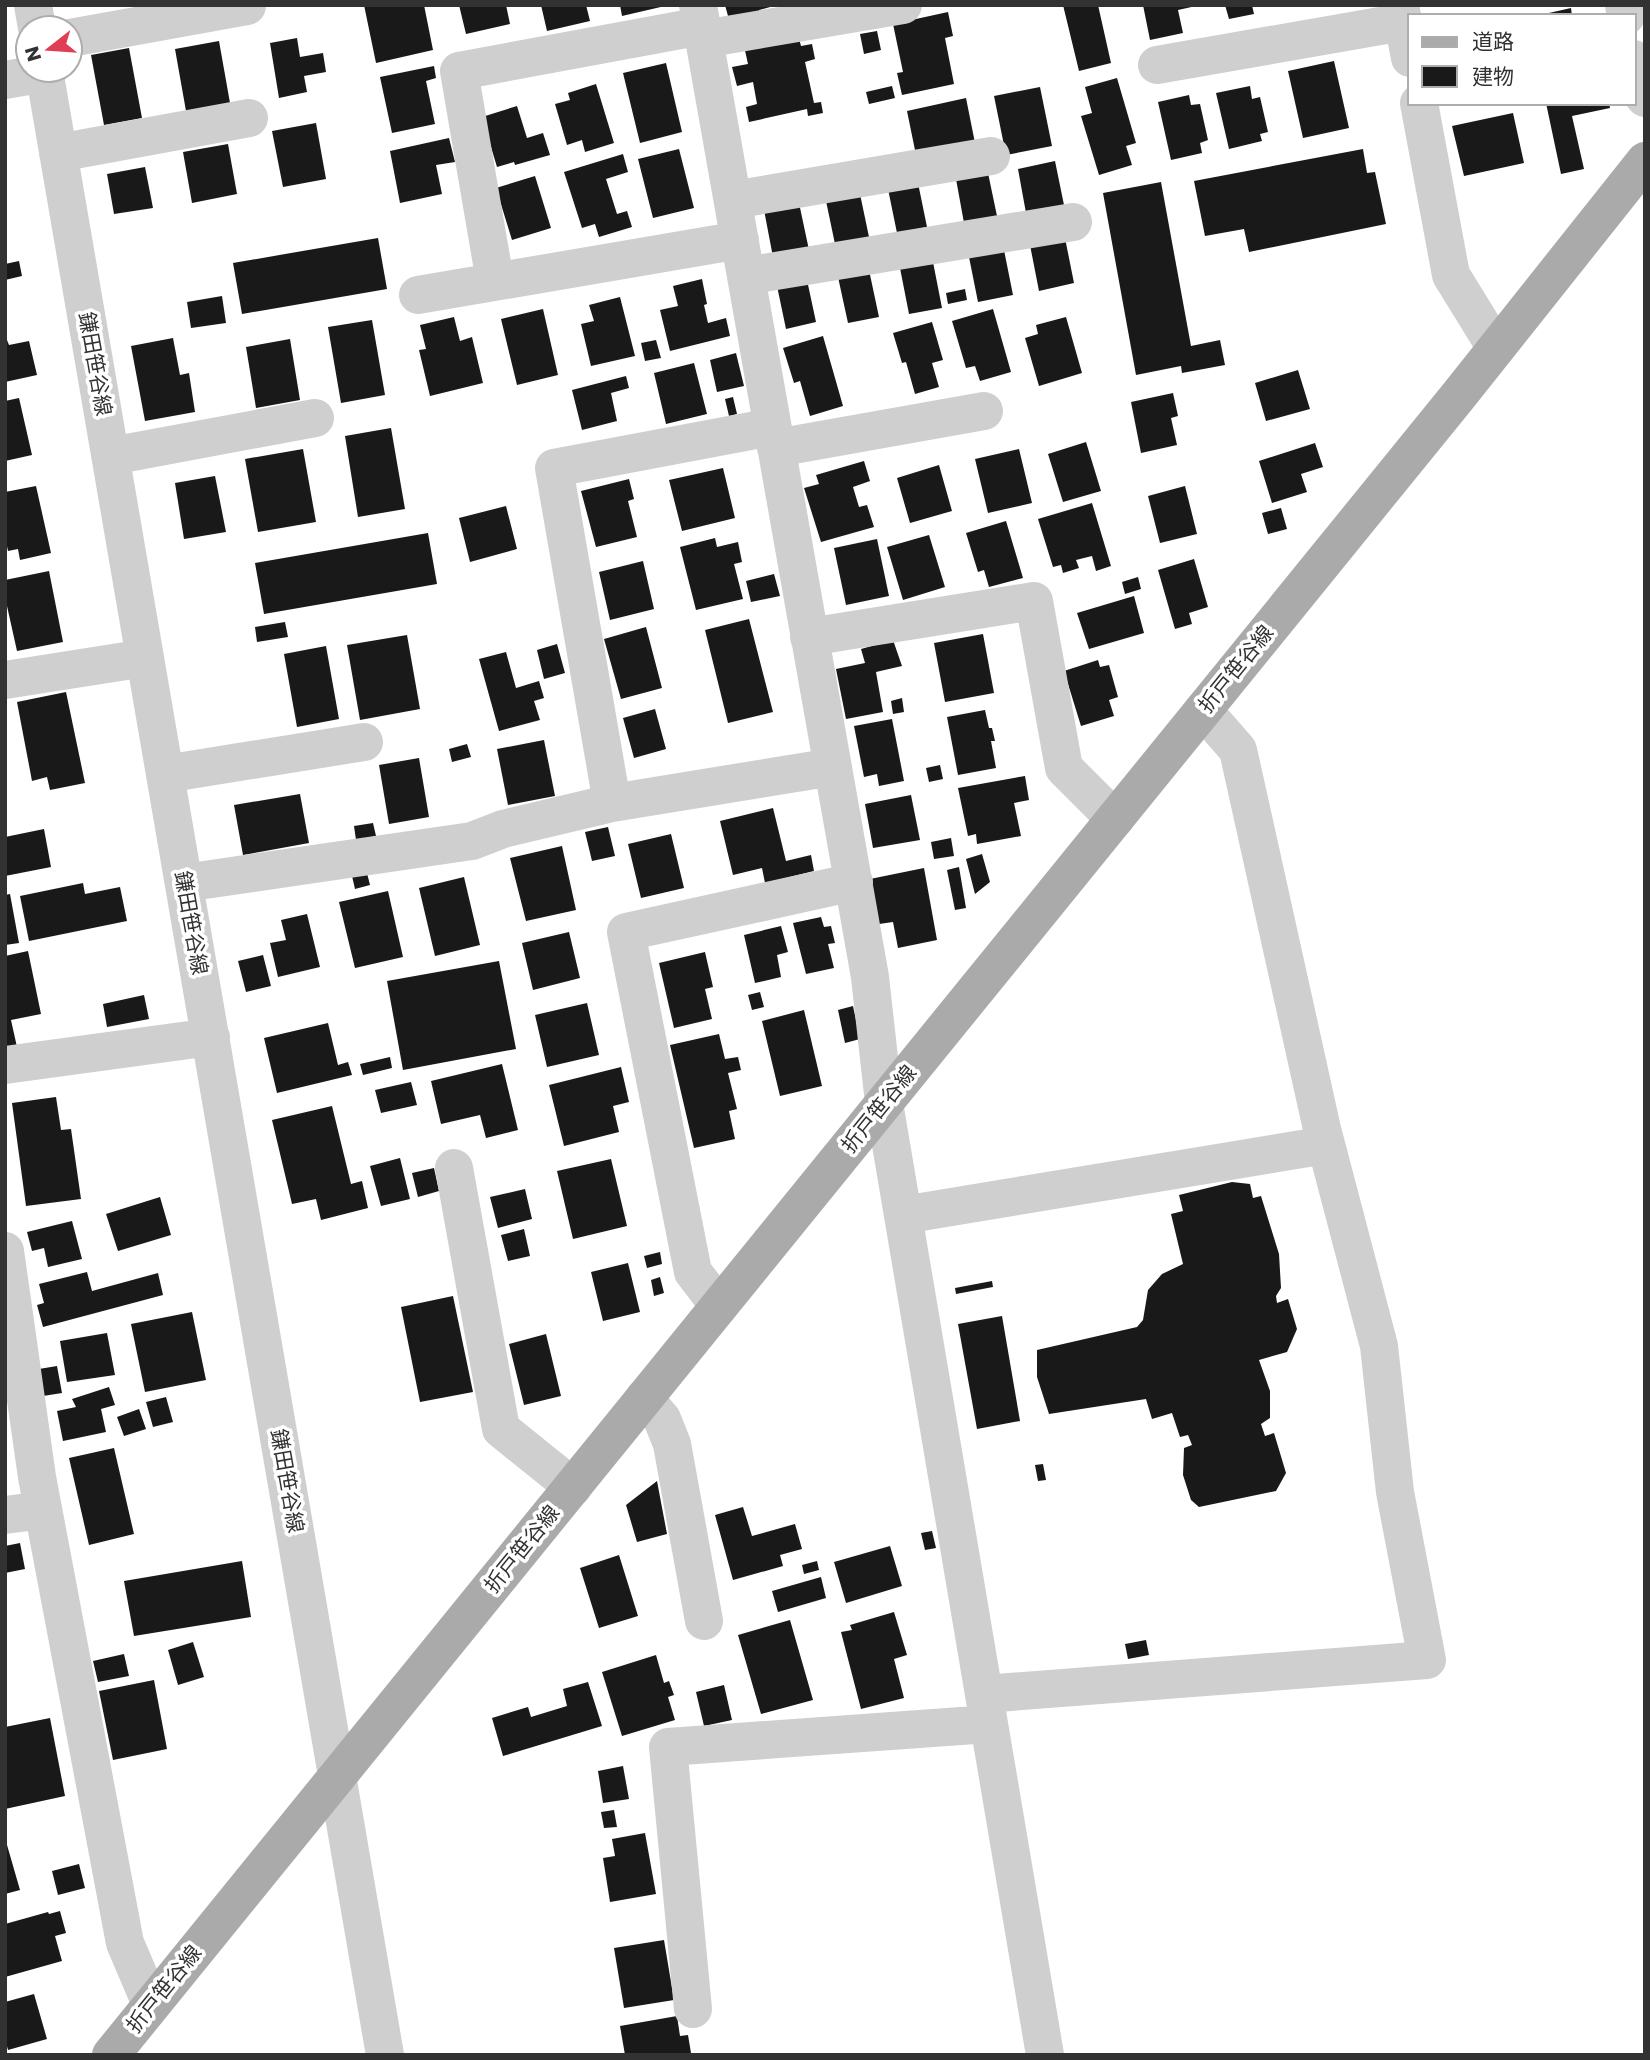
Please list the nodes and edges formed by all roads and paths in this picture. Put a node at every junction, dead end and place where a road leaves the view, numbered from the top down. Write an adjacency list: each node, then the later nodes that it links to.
1 (903, 5): 4 (street)
2 (247, 6): 5 (street)
3 (1402, 13): 6 (street); 7 (street)
4 (702, 23): 16 (street); 19 (street)
5 (84, 35)
6 (1408, 47)
7 (1157, 65)
8 (1636, 70): 10 (street)
9 (46, 84): 13 (street, 鎌田笹谷線)
10 (1645, 98)
11 (1419, 105): 21 (street)
12 (249, 118): 13 (street)
13 (58, 153): 25 (street, 鎌田笹谷線)
14 (991, 156): 16 (street)
15 (1645, 162): 21 (main road, 折戸笹谷線)
16 (733, 200): 18 (street)
17 (1073, 222): 18 (street)
18 (743, 258): 19 (street); 24 (street)
19 (495, 281): 20 (street)
20 (418, 295)
21 (1496, 348): 29 (main road, 折戸笹谷線)
22 (984, 411): 24 (street)
23 (315, 418): 25 (street)
24 (774, 437): 26 (street); 33 (street)
25 (111, 456): 27 (street, 鎌田笹谷線)
26 (809, 637): 31 (street); 34 (street)
27 (145, 658): 28 (street); 32 (street, 鎌田笹谷線)
28 (5, 680)
29 (1203, 710): 34 (main road, 折戸笹谷線); 40 (street)
30 (364, 742): 32 (street)
31 (833, 767): 33 (street); 36 (street)
32 (165, 774): 35 (street, 鎌田笹谷線)
33 (612, 803): 35 (street)
34 (1115, 819): 39 (main road, 折戸笹谷線)
35 (184, 883): 37 (street, 鎌田笹谷線)
36 (854, 883): 39 (street); 44 (street)
37 (211, 1037): 38 (street); 51 (street, 鎌田笹谷線)
38 (5, 1065)
39 (884, 1103): 42 (street); 44 (main road, 折戸笹谷線)
40 (1326, 1145): 42 (street); 50 (street)
41 (454, 1168): 46 (street)
42 (903, 1215): 50 (street)
43 (5, 1251): 47 (street)
44 (719, 1306): 45 (main road, 折戸笹谷線)
45 (644, 1398): 46 (main road, 折戸笹谷線); 49 (street)
46 (573, 1487): 51 (main road, 折戸笹谷線)
47 (43, 1510): 48 (street); 52 (street)
48 (5, 1515)
49 (704, 1621)
50 (986, 1709): 53 (street); 56 (street)
51 (338, 1775): 52 (main road, 折戸笹谷線); 55 (street, 鎌田笹谷線)
52 (152, 2004): 54 (main road, 折戸笹谷線)
53 (693, 2009)
54 (111, 2055)
55 (385, 2055)
56 (1045, 2055)

